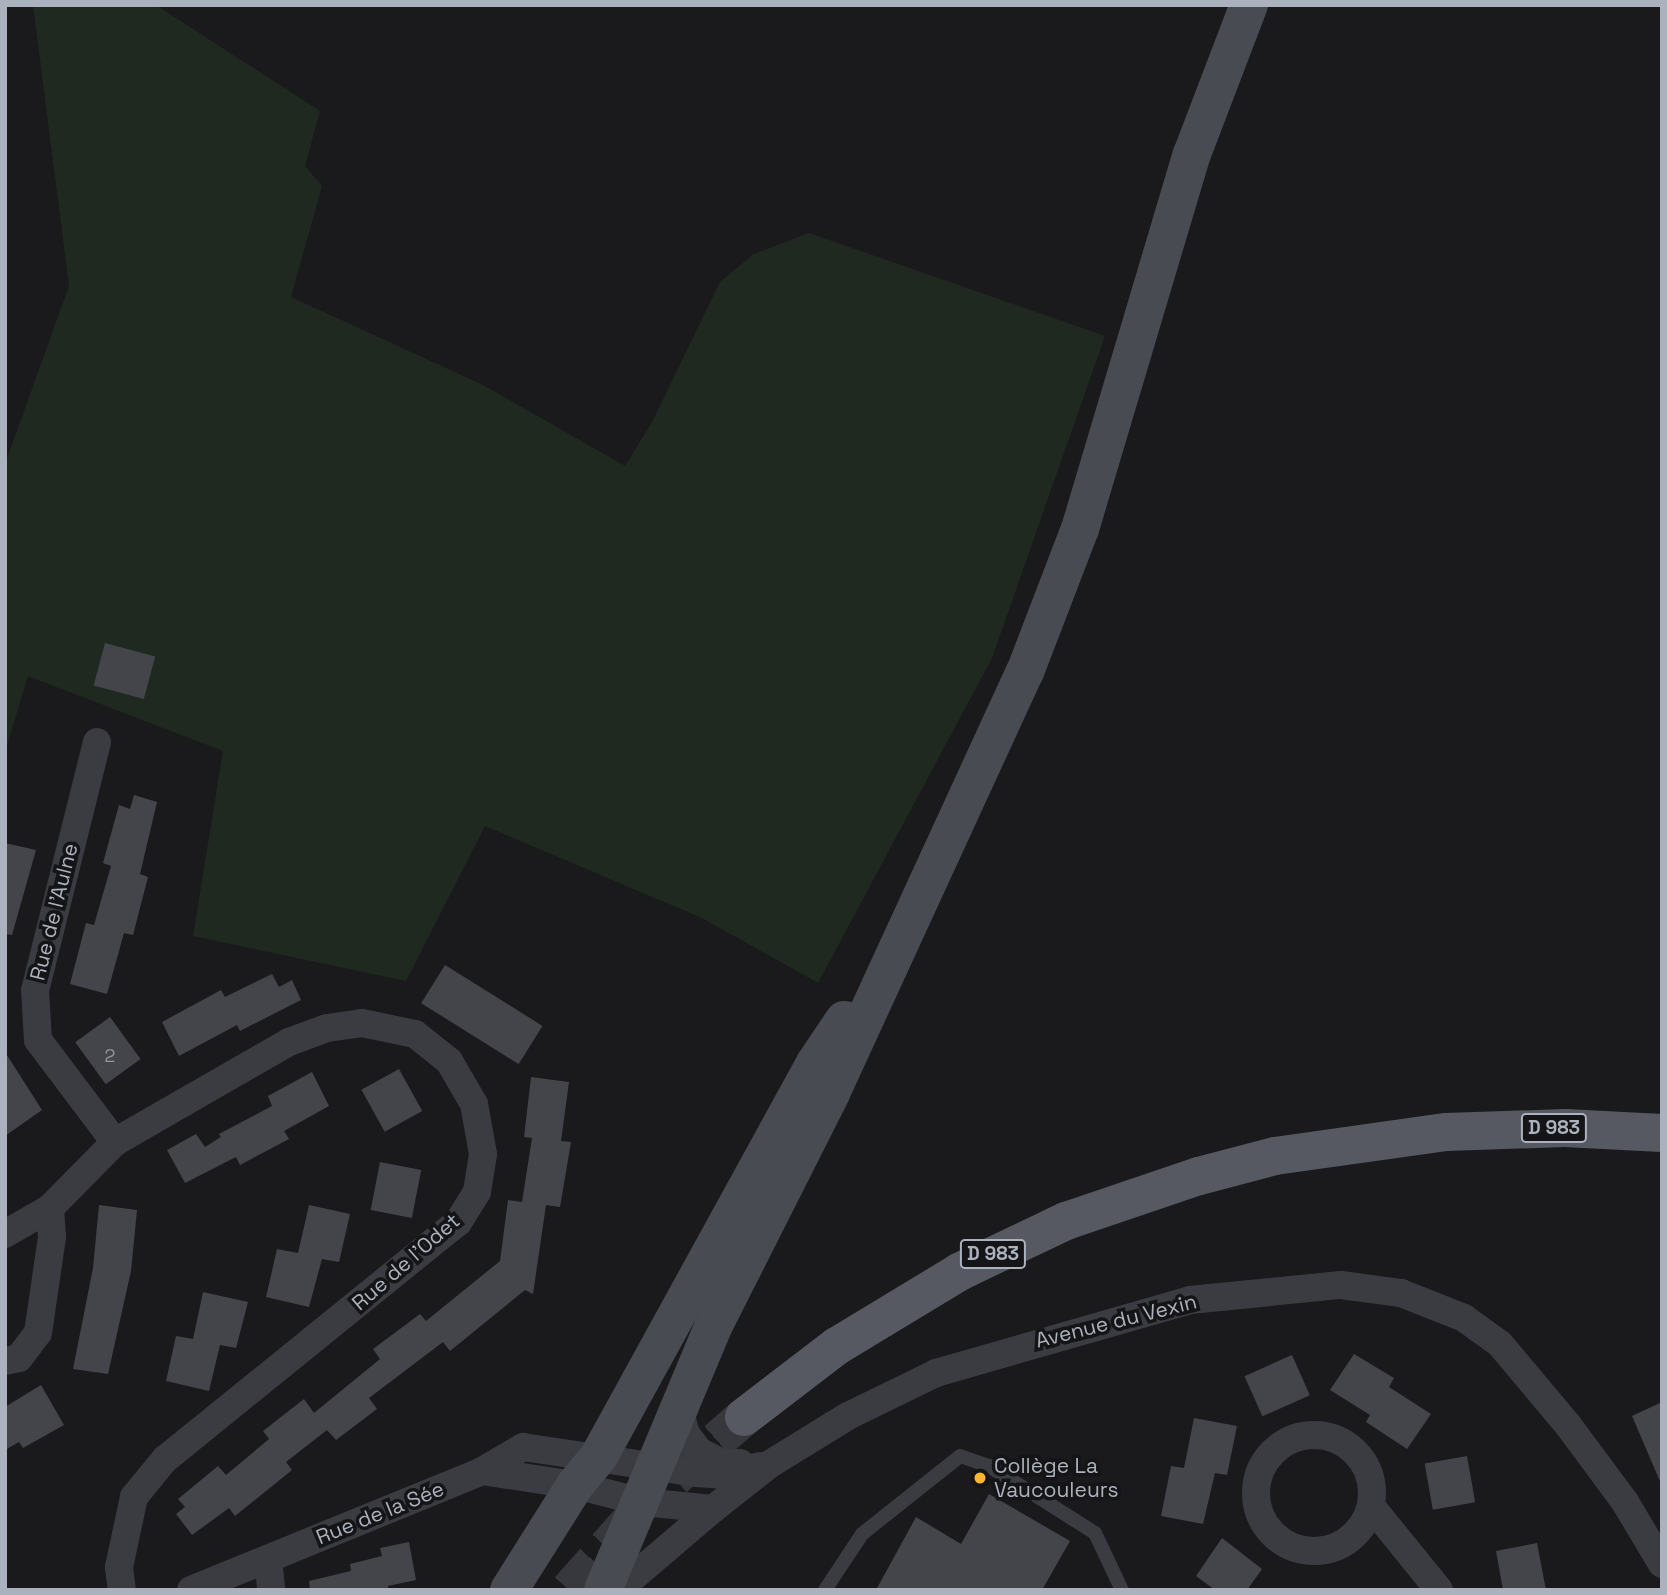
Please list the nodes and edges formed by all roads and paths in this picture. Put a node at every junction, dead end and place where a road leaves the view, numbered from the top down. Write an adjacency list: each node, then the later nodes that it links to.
1 (1249, 5): 3 (main road)
2 (97, 742): 5 (street, Rue de l'Aulne)
3 (908, 925): 9 (main road); 11 (main road)
4 (1662, 1133): 10 (main road, D 983)
5 (115, 1142): 6 (street, Rue de l'Odet); 20 (street, Rue de l'Odet)
6 (50, 1208): 7 (street, Rue de l'Odet); 8 (street)
7 (5, 1234)
8 (5, 1361)
9 (680, 1412): 12 (street); 15 (main road)
10 (744, 1417)
11 (598, 1456): 13 (street, Rue de la Sée); 14 (main road); 15 (street, Rue de la Sée)
12 (770, 1464): 15 (street); 17 (street, Avenue du Vexin); 19 (street, Avenue du Vexin)
13 (482, 1471): 14 (street); 18 (street, Rue de la Sée)
14 (575, 1485): 15 (street); 23 (main road)
15 (649, 1486): 17 (street); 24 (main road)
16 (1371, 1506): 16 (street); 28 (street)
17 (713, 1509): 25 (street, Avenue du Vexin)
18 (268, 1559): 21 (street, Rue de la Sée); 22 (street)
19 (1662, 1563)
20 (122, 1590)
21 (191, 1590)
22 (271, 1590)
23 (509, 1590)
24 (603, 1590)
25 (618, 1590)
26 (825, 1590): 27 (lane)
27 (1122, 1590)
28 (1439, 1590)

